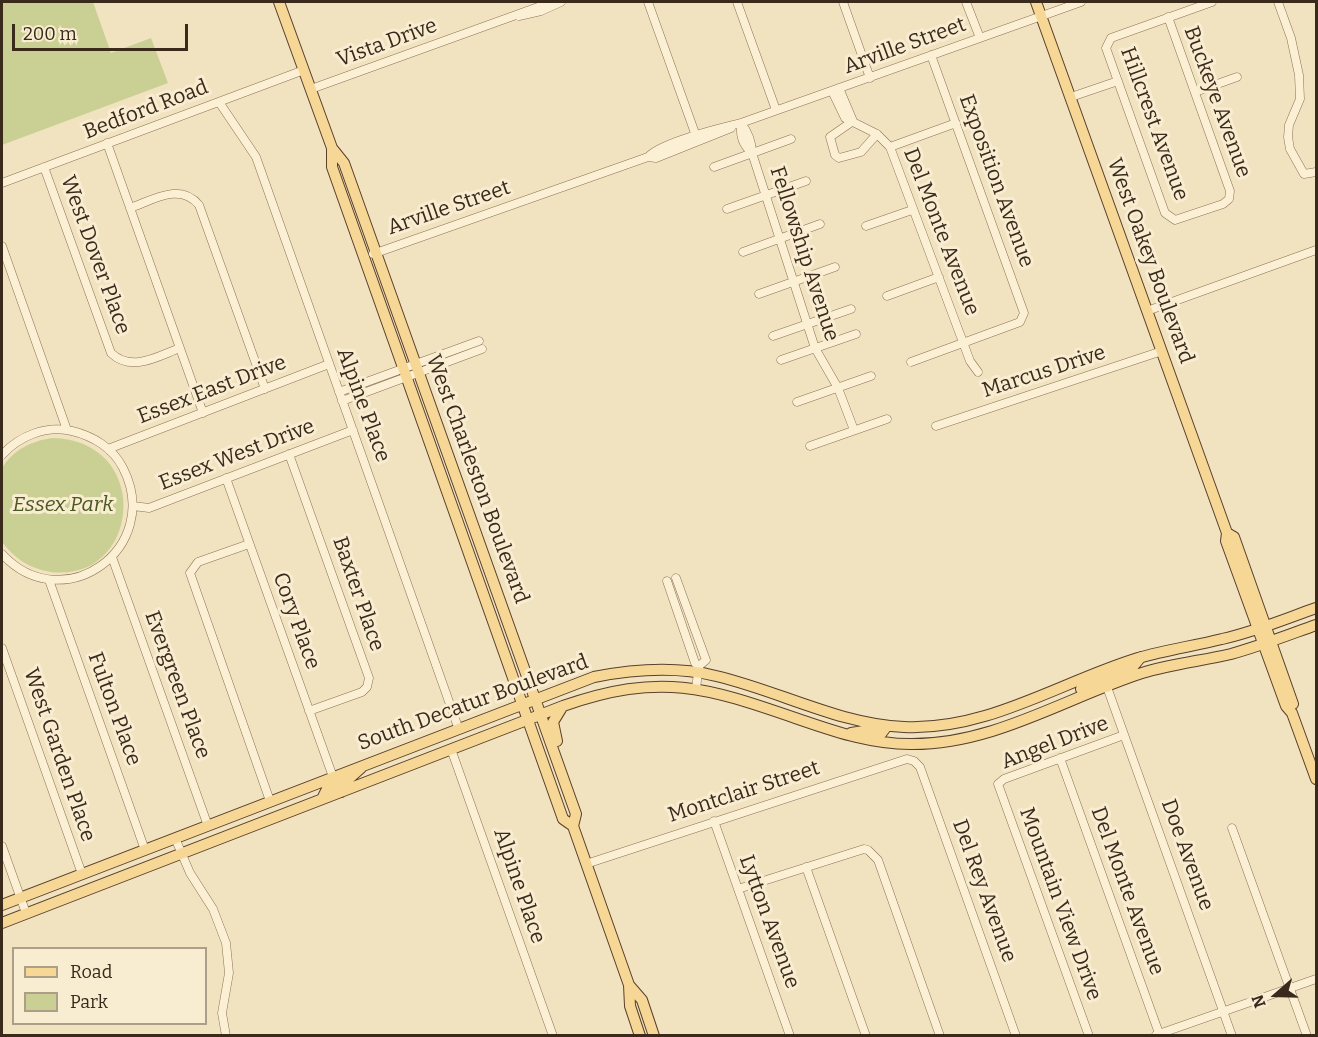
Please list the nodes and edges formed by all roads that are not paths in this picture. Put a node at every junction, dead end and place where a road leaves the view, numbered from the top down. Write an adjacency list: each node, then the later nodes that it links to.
1 (279, 2): 17 (main road, West Charleston Boulevard)
2 (552, 2): 14 (street, Vista Drive)
3 (561, 2): 14 (street, Vista Drive)
4 (648, 2): 31 (street)
5 (737, 2): 26 (street)
6 (843, 2): 19 (street)
7 (966, 2): 15 (street)
8 (1036, 2): 12 (main road, West Oakey Boulevard)
9 (1081, 2): 12 (street, Arville Street)
10 (1212, 2): 13 (street)
11 (1278, 2): 43 (street)
12 (1041, 16): 15 (street, Arville Street); 24 (main road, West Oakey Boulevard)
13 (1168, 17): 20 (street, Hillcrest Avenue); 23 (street, Buckeye Avenue)
14 (509, 18): 21 (street, Vista Drive)
15 (980, 38): 16 (street, Arville Street)
16 (931, 55): 19 (street, Arville Street); 29 (street, Exposition Avenue)
17 (304, 70): 21 (main road, West Charleston Boulevard); 25 (street, Bedford Road)
18 (1237, 76): 23 (street)
19 (870, 78): 22 (street, Arville Street)
20 (1118, 81): 24 (street); 47 (street, Hillcrest Avenue)
21 (310, 89): 37 (main road, West Charleston Boulevard)
22 (835, 89): 26 (street, Arville Street); 27 (street, Del Monte Avenue)
23 (1194, 92): 47 (street, Buckeye Avenue)
24 (1071, 97): 65 (main road, West Oakey Boulevard)
25 (219, 102): 34 (street, Bedford Road); 76 (street, Alpine Place)
26 (776, 110): 28 (street, Arville Street)
27 (853, 121): 30 (street, Del Monte Avenue); 30 (street)
28 (741, 123): 31 (street, Arville Street); 33 (street, Arville Street); 39 (street, Fellowship Avenue)
29 (956, 123): 36 (street); 69 (street, Exposition Avenue)
30 (877, 134): 36 (street, Del Monte Avenue)
31 (696, 136): 33 (street); 35 (street, Arville Street)
32 (791, 139): 39 (street)
33 (704, 140): 38 (street, Arville Street)
34 (107, 143): 42 (street, Bedford Road); 48 (street)
35 (665, 147): 38 (street); 40 (street, Arville Street)
36 (890, 147): 50 (street, Del Monte Avenue)
37 (332, 148): 57 (main road, West Charleston Boulevard); 58 (main road, West Charleston Boulevard)
38 (673, 152): 40 (street, Arville Street)
39 (752, 153): 41 (street); 46 (street, Fellowship Avenue)
40 (648, 157): 57 (street, Arville Street)
41 (714, 166)
42 (44, 167): 45 (street, Bedford Road); 71 (street, West Dover Place)
43 (1317, 172)
44 (806, 181): 46 (street)
45 (2, 183)
46 (766, 195): 49 (street); 53 (street, Fellowship Avenue)
47 (1229, 199)
48 (130, 208): 71 (street); 81 (street)
49 (727, 209)
50 (912, 210): 52 (street); 60 (street, Del Monte Avenue)
51 (820, 224): 53 (street)
52 (866, 226)
53 (778, 239): 56 (street); 61 (street, Fellowship Avenue)
54 (2, 246): 88 (street)
55 (1317, 250): 65 (street)
56 (743, 252)
57 (376, 253): 58 (street, Arville Street); 77 (main road, West Charleston Boulevard)
58 (363, 257): 77 (main road, West Charleston Boulevard)
59 (835, 267): 61 (street)
60 (939, 277): 63 (street); 69 (street, Del Monte Avenue)
61 (791, 282): 62 (street); 66 (street, Fellowship Avenue)
62 (759, 294)
63 (887, 296)
64 (851, 309): 66 (street)
65 (1147, 311): 73 (main road, West Oakey Boulevard)
66 (806, 325): 68 (street); 72 (street, Fellowship Avenue)
67 (856, 334): 72 (street)
68 (773, 336)
69 (964, 344): 75 (street); 78 (street, Del Monte Avenue)
70 (481, 345): 77 (street)
71 (180, 348): 85 (street)
72 (815, 348): 74 (street); 80 (street, Fellowship Avenue)
73 (1162, 351): 87 (street, Marcus Drive); 110 (main road, West Oakey Boulevard)
74 (782, 360)
75 (911, 362)
76 (329, 364): 81 (street, Essex East Drive); 82 (street, Alpine Place)
77 (411, 370): 82 (street); 83 (street); 96 (main road, West Charleston Boulevard); 98 (main road, West Charleston Boulevard)
78 (978, 372)
79 (871, 376): 80 (street)
80 (838, 388): 84 (street); 90 (street, Fellowship Avenue)
81 (265, 389): 85 (street, Essex East Drive)
82 (339, 392): 83 (street, Alpine Place)
83 (342, 401): 89 (street, Alpine Place)
84 (797, 402)
85 (203, 413): 92 (street, Essex East Drive)
86 (887, 419): 90 (street)
87 (936, 426)
88 (67, 430): 92 (street); 93 (street)
89 (353, 430): 94 (street, Essex West Drive); 126 (street, Alpine Place)
90 (854, 430): 91 (street)
91 (810, 446)
92 (108, 449): 97 (street)
93 (2, 451)
94 (290, 454): 95 (street, Essex West Drive); 122 (street, Baxter Place)
95 (226, 478): 97 (street, Essex West Drive); 99 (street, Cory Place)
96 (442, 478): 98 (main road); 100 (main road, West Charleston Boulevard)
97 (133, 506): 102 (street)
98 (475, 530): 106 (main road, West Charleston Boulevard)
99 (249, 544): 122 (street, Cory Place); 139 (street)
100 (466, 546): 106 (main road); 119 (main road, West Charleston Boulevard)
101 (2, 554): 103 (street)
102 (112, 557): 105 (street); 141 (street, Evergreen Place)
103 (5, 563): 105 (street)
104 (676, 578): 114 (street)
105 (49, 580): 146 (street, Fulton Place)
106 (493, 581): 118 (main road, West Charleston Boulevard)
107 (667, 581): 114 (street)
108 (1317, 608): 110 (main road, South Decatur Boulevard)
109 (1317, 625): 111 (main road, South Decatur Boulevard)
110 (1262, 627): 111 (main road, West Oakey Boulevard); 113 (main road, South Decatur Boulevard)
111 (1267, 643): 116 (main road, South Decatur Boulevard); 135 (main road, West Oakey Boulevard)
112 (2, 648): 150 (street, West Garden Place)
113 (1142, 657): 115 (main road, South Decatur Boulevard); 116 (main road)
114 (699, 669): 117 (street); 118 (main road, South Decatur Boulevard); 125 (main road, South Decatur Boulevard)
115 (1101, 672): 120 (main road); 125 (main road, South Decatur Boulevard)
116 (1107, 687): 120 (main road, South Decatur Boulevard); 128 (street, Doe Avenue)
117 (696, 688): 121 (main road, South Decatur Boulevard); 127 (main road, South Decatur Boulevard)
118 (535, 698): 119 (main road, South Decatur Boulevard); 123 (main road, West Charleston Boulevard)
119 (522, 703): 124 (main road, West Charleston Boulevard); 126 (main road, South Decatur Boulevard)
120 (1064, 703): 127 (main road, South Decatur Boulevard)
121 (563, 706): 123 (main road, South Decatur Boulevard); 130 (main road)
122 (309, 711): 134 (street, Cory Place)
123 (541, 715): 124 (main road, South Decatur Boulevard); 130 (main road, West Charleston Boulevard)
124 (528, 720): 129 (main road, South Decatur Boulevard); 142 (main road, West Charleston Boulevard)
125 (887, 726): 127 (main road)
126 (459, 728): 133 (main road, South Decatur Boulevard)
127 (845, 735)
128 (1124, 735): 131 (street, Angel Drive); 159 (street, Doe Avenue)
129 (452, 749): 137 (main road, South Decatur Boulevard); 161 (street, Alpine Place)
130 (556, 758): 142 (main road, West Charleston Boulevard)
131 (1060, 758): 136 (street, Angel Drive); 169 (street, Del Monte Avenue)
132 (914, 761): 140 (street, Montclair Street); 167 (street, Del Rey Avenue)
133 (364, 765): 134 (main road, South Decatur Boulevard); 137 (main road)
134 (333, 777): 138 (main road); 139 (main road, South Decatur Boulevard)
135 (1317, 779)
136 (998, 784): 168 (street, Mountain View Drive)
137 (341, 792): 138 (main road, South Decatur Boulevard)
138 (322, 799): 147 (main road, South Decatur Boulevard)
139 (270, 801): 141 (main road, South Decatur Boulevard)
140 (714, 821): 148 (street, Montclair Street); 151 (street, Lytton Avenue)
141 (208, 826): 144 (main road, South Decatur Boulevard)
142 (573, 826): 148 (main road, West Charleston Boulevard)
143 (1233, 828): 158 (street)
144 (176, 838): 146 (main road, South Decatur Boulevard); 147 (street)
145 (2, 846): 152 (street)
146 (145, 850): 150 (main road, South Decatur Boulevard)
147 (182, 853): 154 (main road, South Decatur Boulevard); 160 (street)
148 (586, 864): 157 (main road, West Charleston Boulevard)
149 (806, 867): 151 (street); 165 (street); 166 (street)
150 (82, 874): 152 (main road, South Decatur Boulevard)
151 (738, 889): 164 (street, Lytton Avenue)
152 (20, 898): 153 (main road, South Decatur Boulevard); 154 (street)
153 (2, 905)
154 (26, 914): 155 (main road, South Decatur Boulevard)
155 (2, 923)
156 (1317, 979): 158 (street)
157 (629, 985): 162 (main road, West Charleston Boulevard); 163 (main road, West Charleston Boulevard)
158 (1290, 988): 159 (street); 171 (street)
159 (1224, 1011): 169 (street); 170 (street, Doe Avenue)
160 (226, 1035)
161 (553, 1035)
162 (640, 1035)
163 (654, 1035)
164 (790, 1035)
165 (866, 1035)
166 (940, 1035)
167 (1016, 1035)
168 (1089, 1035)
169 (1158, 1035)
170 (1232, 1035)
171 (1307, 1035)

